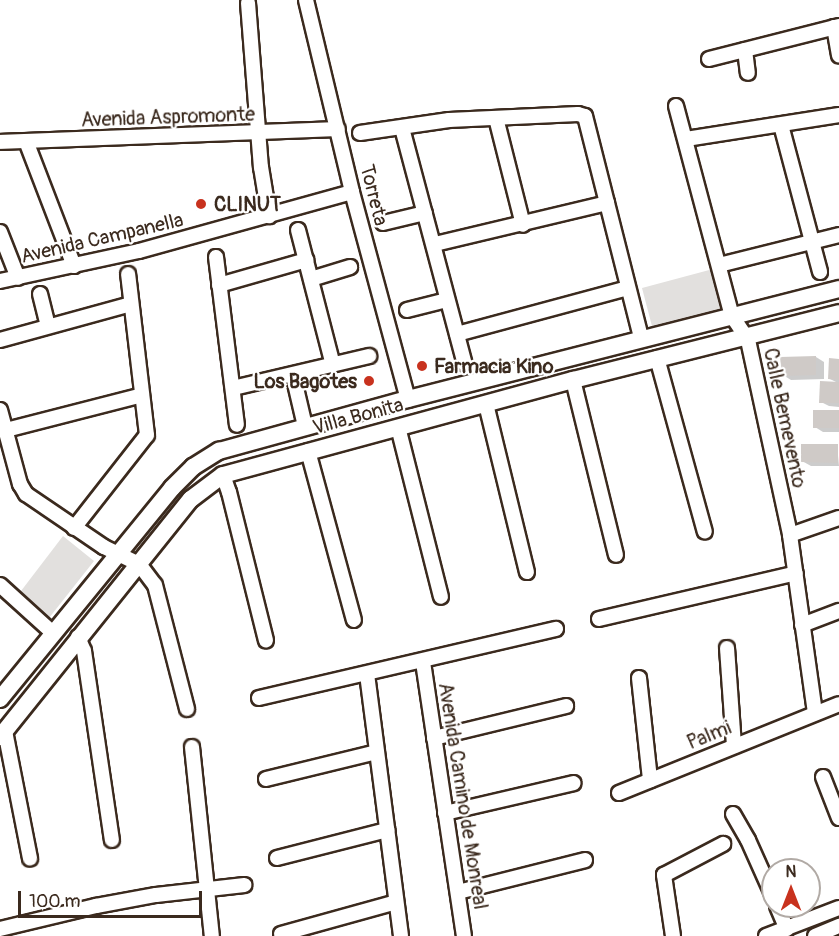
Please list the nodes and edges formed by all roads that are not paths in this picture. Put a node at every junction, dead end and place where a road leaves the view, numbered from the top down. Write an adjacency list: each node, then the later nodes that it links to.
1 (306, 0): 13 (street, Torreta)
2 (248, 3): 15 (street)
3 (837, 27): 4 (street); 5 (street)
4 (745, 50): 6 (street); 7 (street)
5 (839, 56)
6 (708, 59)
7 (748, 73)
8 (676, 106): 16 (street, Calle Bemevento)
9 (839, 115): 11 (street)
10 (496, 118): 12 (street); 20 (street); 24 (street)
11 (781, 125): 16 (street); 28 (street)
12 (402, 128): 14 (street); 21 (street)
13 (338, 129): 15 (street, Avenida Aspromonte); 19 (street, Torreta)
14 (360, 133)
15 (258, 134): 17 (street, Avenida Aspromonte); 22 (street)
16 (686, 139): 32 (street, Calle Bemevento)
17 (26, 141): 18 (street, Avenida Aspromonte); 33 (street)
18 (0, 142)
19 (352, 192): 22 (street, Avenida Campanella); 62 (street, Torreta)
20 (607, 203): 24 (street); 41 (street)
21 (425, 213): 23 (street); 29 (street)
22 (269, 216): 33 (street, Avenida Campanella)
23 (383, 223)
24 (522, 225): 29 (street)
25 (298, 230): 31 (street)
26 (0, 232): 37 (street)
27 (839, 235): 28 (street)
28 (812, 241): 32 (street); 35 (street)
29 (435, 244): 44 (street)
30 (216, 257): 40 (street)
31 (306, 260): 38 (street); 40 (street)
32 (719, 265): 48 (street, Calle Bemevento)
33 (74, 267): 37 (street, Avenida Campanella)
34 (350, 267): 38 (street)
35 (820, 272)
36 (128, 274): 45 (street)
37 (18, 278): 39 (street, Avenida Campanella)
38 (310, 279): 57 (street)
39 (0, 281)
40 (219, 285): 60 (street)
41 (627, 288): 50 (street); 52 (street)
42 (839, 289): 48 (street, Villa Bonita)
43 (40, 294): 49 (street)
44 (447, 300): 46 (street); 50 (street)
45 (131, 304): 49 (street); 61 (street)
46 (407, 310)
47 (839, 313): 51 (street, Villa Bonita)
48 (732, 316): 51 (street, Calle Bemevento); 52 (street, Villa Bonita)
49 (48, 326): 53 (street)
50 (457, 334): 56 (street)
51 (746, 335): 55 (street, Villa Bonita); 74 (street, Calle Bemevento)
52 (641, 338): 62 (street, Villa Bonita)
53 (0, 340)
54 (369, 356): 57 (street)
55 (657, 358): 59 (street, Villa Bonita); 73 (street)
56 (465, 364)
57 (333, 365): 58 (street)
58 (293, 375): 60 (street); 66 (street)
59 (573, 380): 63 (street, Villa Bonita); 76 (street)
60 (233, 388): 65 (street)
61 (142, 395): 68 (street); 72 (street)
62 (408, 399): 66 (street, Villa Bonita)
63 (486, 404): 67 (street, Villa Bonita); 78 (street)
64 (0, 410): 68 (street)
65 (237, 425)
66 (305, 426): 75 (street, Villa Bonita)
67 (398, 427): 69 (street, Villa Bonita); 81 (street)
68 (6, 430): 72 (street)
69 (308, 452): 70 (street, Villa Bonita); 84 (street)
70 (223, 475): 77 (street, Villa Bonita); 89 (street)
71 (839, 518): 74 (street)
72 (74, 528): 75 (street)
73 (705, 532)
74 (790, 536): 79 (street, Calle Bemevento)
75 (118, 552): 77 (street); 87 (street, Villa Bonita)
76 (616, 555)
77 (139, 564): 88 (street, Villa Bonita); 98 (street)
78 (527, 572)
79 (796, 573): 83 (street); 85 (street, Calle Bemevento)
80 (2, 590): 87 (street)
81 (441, 597)
82 (839, 611): 85 (street)
83 (599, 619)
84 (354, 620)
85 (802, 625): 99 (street, Calle Bemevento)
86 (556, 630): 91 (street)
87 (53, 633): 95 (street, Villa Bonita)
88 (78, 638): 100 (street, Villa Bonita); 114 (street)
89 (266, 640)
90 (727, 648): 102 (street)
91 (423, 662): 92 (street); 101 (street, Avenida Camino de Monreal)
92 (367, 674): 94 (street); 104 (street)
93 (639, 678): 107 (street)
94 (259, 698)
95 (0, 699)
96 (839, 704): 99 (street, Palmi)
97 (566, 706): 101 (street)
98 (187, 709)
99 (815, 713): 102 (street, Palmi)
100 (2, 734): 117 (street)
101 (434, 738): 110 (street, Avenida Camino de Monreal)
102 (734, 746): 107 (street, Palmi)
103 (192, 747): 121 (street)
104 (377, 752): 106 (street); 113 (street)
105 (823, 777): 112 (street)
106 (266, 779)
107 (650, 780): 109 (street, Palmi)
108 (574, 783): 110 (street)
109 (619, 793)
110 (446, 813): 122 (street, Avenida Camino de Monreal)
111 (732, 814): 119 (street)
112 (839, 818)
113 (387, 830): 116 (street); 123 (street)
114 (112, 840)
115 (723, 844): 133 (street)
116 (276, 858)
117 (30, 859)
118 (585, 860): 122 (street)
119 (761, 869)
120 (244, 885): 121 (street)
121 (206, 888): 127 (street); 130 (street)
122 (458, 892): 132 (street, Avenida Camino de Monreal)
123 (396, 902): 129 (street); 131 (street)
124 (839, 908): 128 (street)
125 (782, 918): 128 (street)
126 (839, 926): 135 (street)
127 (0, 929)
128 (787, 929): 134 (street)
129 (281, 934)
130 (212, 936)
131 (400, 936)
132 (464, 936)
133 (673, 936)
134 (766, 936)
135 (815, 936)

